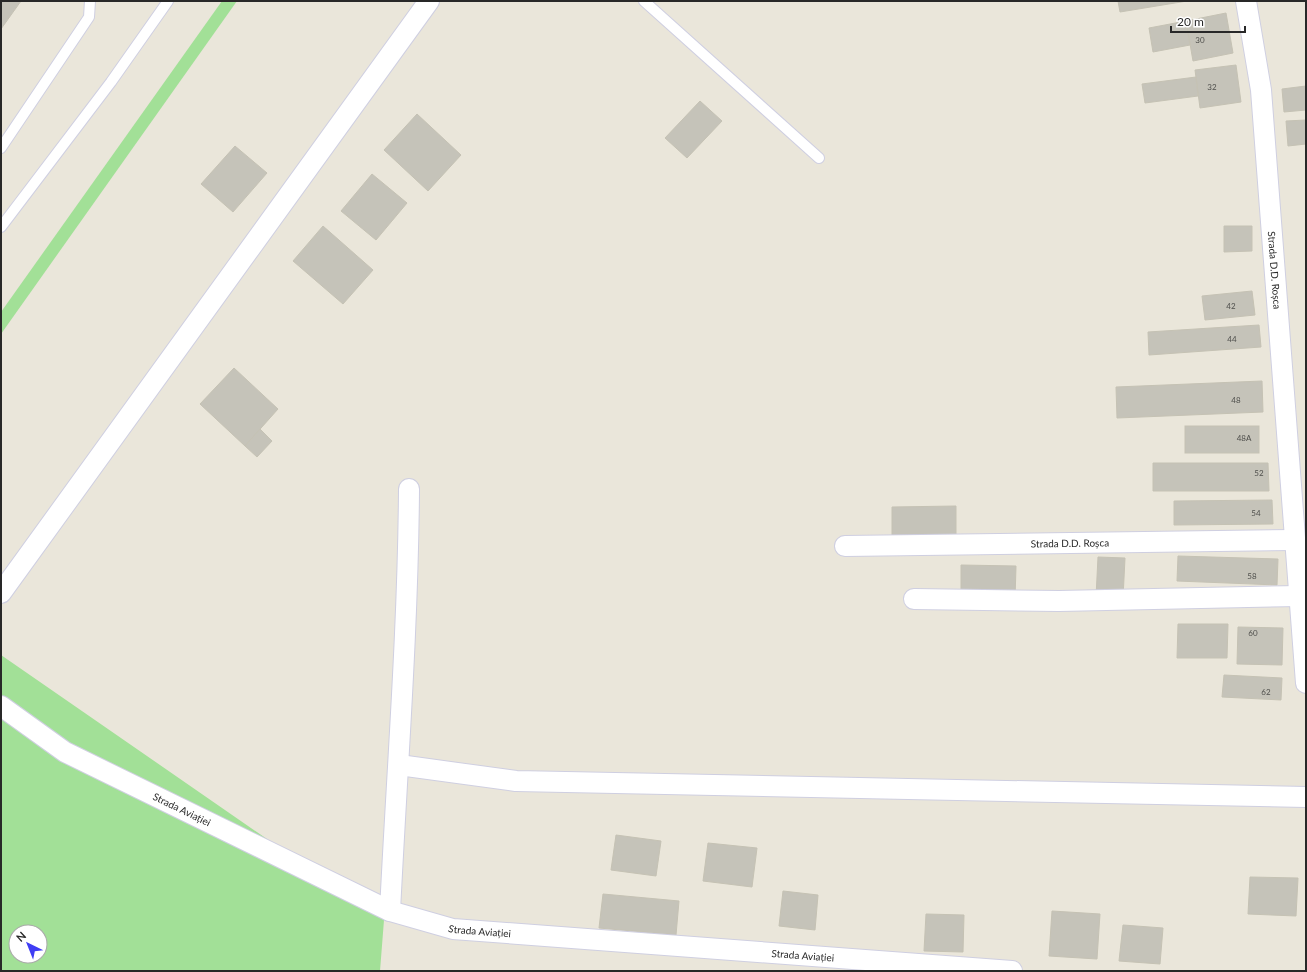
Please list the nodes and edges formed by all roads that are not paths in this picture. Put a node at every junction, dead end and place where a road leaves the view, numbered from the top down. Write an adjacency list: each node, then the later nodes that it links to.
1 (90, 1): 6 (lane)
2 (168, 1): 8 (lane)
3 (429, 1): 12 (street)
4 (644, 1): 7 (lane)
5 (1246, 1): 10 (street, Strada D.D. Roșca)
6 (1, 148)
7 (819, 158)
8 (1, 227)
9 (409, 489): 17 (street)
10 (1294, 540): 11 (street, Strada D.D. Roșca); 13 (street, Strada D.D. Roșca)
11 (845, 546)
12 (1, 593)
13 (1299, 596): 14 (street); 15 (street, Strada D.D. Roșca)
14 (914, 599)
15 (1306, 683)
16 (1, 706): 19 (street, Strada Aviației)
17 (399, 765): 18 (street); 19 (street)
18 (1306, 797)
19 (390, 911): 20 (street, Strada Aviației)
20 (1012, 971)

